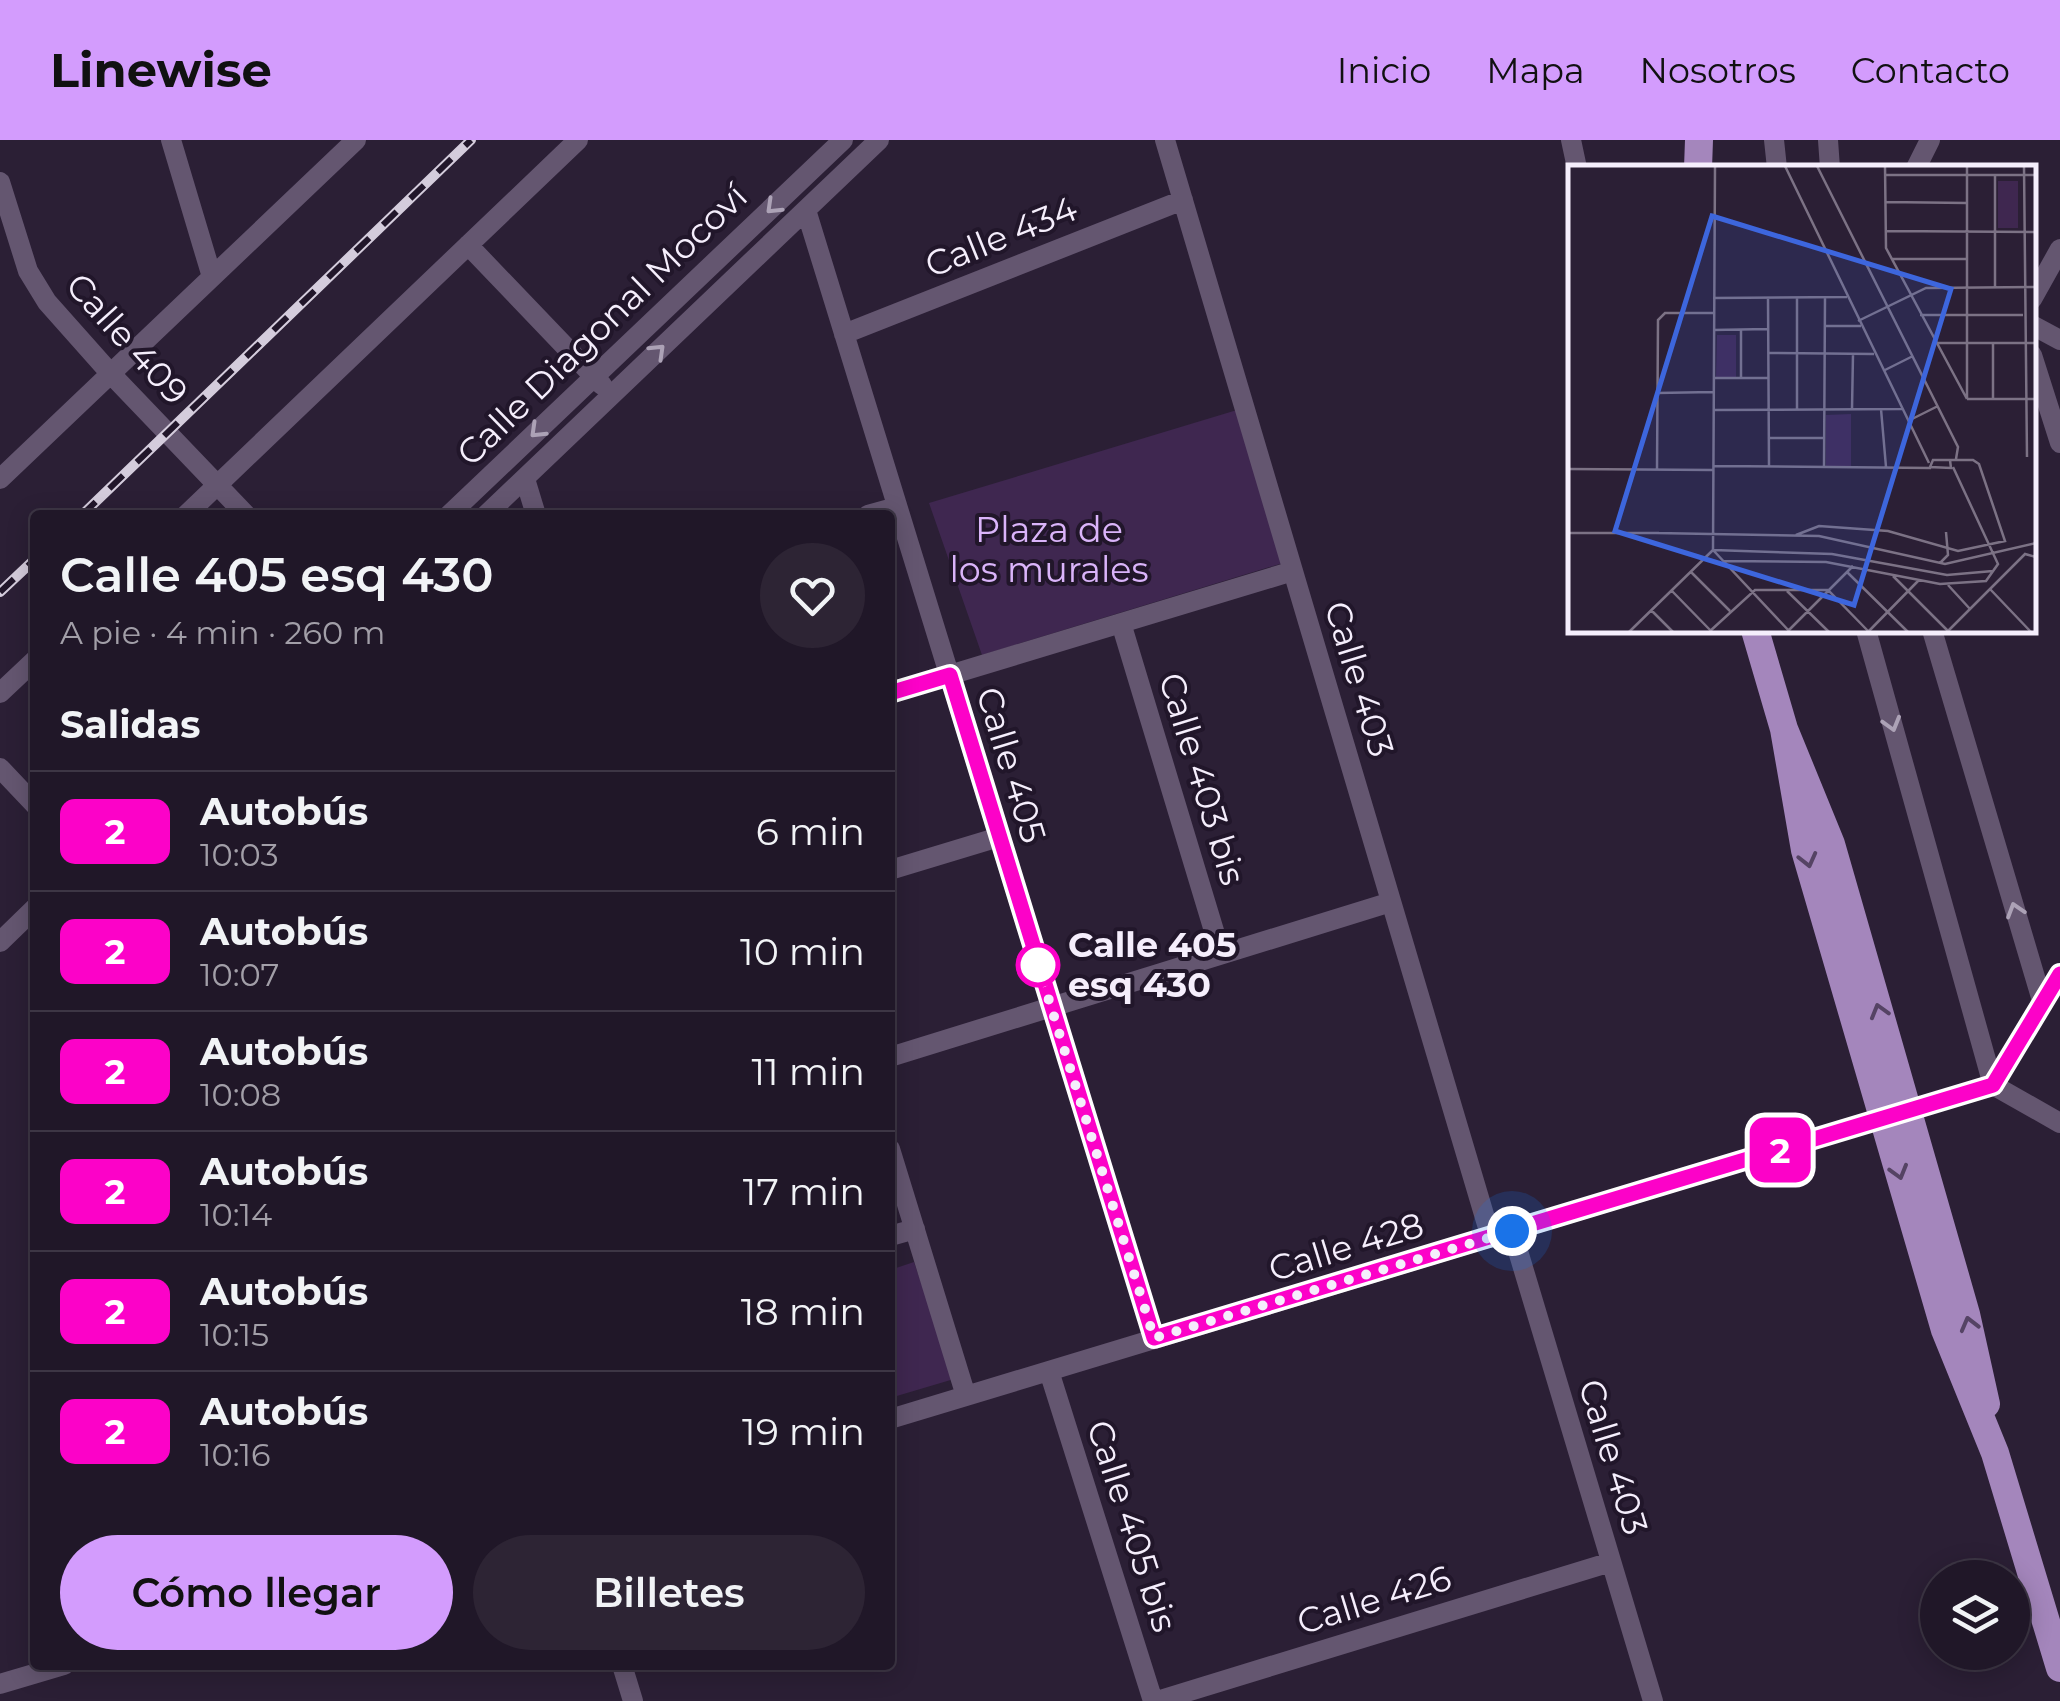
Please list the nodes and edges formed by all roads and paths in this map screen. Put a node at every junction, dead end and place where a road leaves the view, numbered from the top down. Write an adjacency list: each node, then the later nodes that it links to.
1 (170, 140): 21 (street)
2 (355, 140): 21 (street)
3 (578, 140): 19 (street)
4 (1165, 140): 17 (street, Calle 403)
5 (1571, 140): 11 (street)
6 (1699, 140): 12 (main road)
7 (1774, 140): 13 (street)
8 (1828, 140): 14 (street)
9 (1930, 140): 15 (street)
10 (859, 144): 18 (street, Calle Diagonal Mocoví); 28 (street, Calle Diagonal Mocoví, one-way to 28)
11 (1576, 165)
12 (1698, 165)
13 (1777, 165)
14 (1830, 165)
15 (1918, 165)
16 (0, 182): 27 (street, Calle 409)
17 (1183, 200): 24 (street, Calle 434); 41 (street, Calle 403)
18 (806, 210): 24 (street, Calle 405); 29 (street, Calle Diagonal Mocoví, one-way to 18)
19 (468, 245): 28 (street); 33 (street)
20 (2060, 249): 22 (street)
21 (212, 277): 27 (street)
22 (2035, 294)
23 (2035, 327): 25 (street)
24 (844, 334): 34 (street, Calle 405)
25 (2060, 340)
26 (2035, 365): 30 (street)
27 (111, 374): 31 (street); 33 (street, Calle 409)
28 (594, 377): 29 (street); 37 (street, Calle Diagonal Mocoví, one-way to 37)
29 (612, 396): 32 (street, Calle Diagonal Mocoví)
30 (2060, 444)
31 (0, 479)
32 (525, 479): 38 (street, Calle Diagonal Mocoví); 39 (street)
33 (217, 485): 35 (street); 36 (street, Calle 409)
34 (897, 506): 40 (street); 47 (street, Calle 405)
35 (191, 510)
36 (241, 510)
37 (455, 510)
38 (491, 510)
39 (534, 510)
40 (884, 510)
41 (1293, 572): 42 (street); 54 (street, Calle 403)
42 (1121, 624): 47 (street); 57 (street, Calle 403 bis)
43 (1756, 632): 63 (main road)
44 (1867, 632): 62 (street, one-way to 62)
45 (1933, 632): 59 (street, one-way to 45)
46 (30, 665): 49 (street)
47 (950, 675): 48 (street); 52 (street, Calle 405)
48 (895, 692)
49 (0, 693)
50 (0, 768): 51 (street)
51 (30, 800)
52 (999, 836): 53 (street); 60 (street, Calle 405)
53 (895, 868)
54 (1391, 902): 57 (street); 69 (street, Calle 403)
55 (30, 913): 56 (street)
56 (0, 942)
57 (1221, 954): 60 (street)
58 (2060, 974): 59 (street)
59 (2042, 1004): 62 (street)
60 (1052, 1007): 61 (street); 70 (street, Calle 405)
61 (895, 1055)
62 (1993, 1085): 63 (street, Calle 428); 64 (street)
63 (1896, 1115): 67 (street, Calle 428); 75 (main road)
64 (2060, 1122)
65 (895, 1165): 66 (street)
66 (915, 1228): 68 (street); 72 (street)
67 (1512, 1231): 69 (street, Calle 428); 74 (street, Calle 403)
68 (895, 1234)
69 (1491, 1238): 70 (street, Calle 428)
70 (1154, 1338): 71 (street, Calle 428)
71 (1049, 1371): 72 (street, Calle 428); 80 (street, Calle 405 bis)
72 (966, 1396): 73 (street, Calle 428)
73 (895, 1417)
74 (1611, 1562): 80 (street, Calle 426); 81 (street, Calle 403)
75 (2060, 1668)
76 (47, 1670): 78 (street)
77 (624, 1670): 79 (street)
78 (0, 1684)
79 (633, 1701)
80 (1155, 1701)
81 (1653, 1701)

